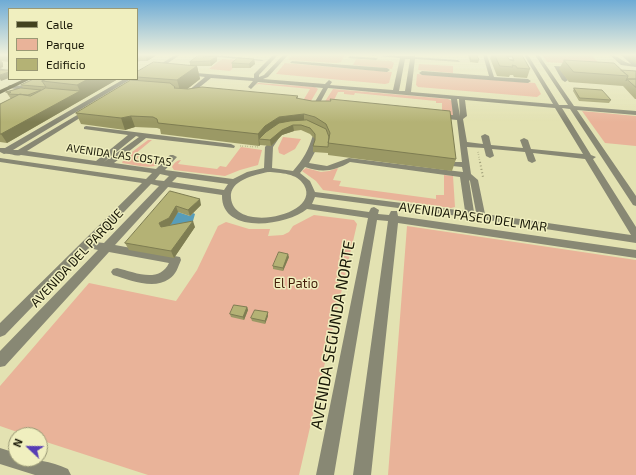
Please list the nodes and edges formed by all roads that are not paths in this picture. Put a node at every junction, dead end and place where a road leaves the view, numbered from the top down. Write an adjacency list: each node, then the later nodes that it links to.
1 (207, 77): 24 (street)
2 (256, 77): 17 (street)
3 (258, 77): 16 (street)
4 (275, 77): 16 (street)
5 (398, 77): 21 (street)
6 (410, 77): 22 (street)
7 (540, 77): 28 (street)
8 (552, 77): 29 (street)
9 (563, 77): 13 (street)
10 (492, 78): 15 (street)
11 (17, 80): 18 (main road)
12 (26, 80): 19 (main road)
13 (565, 80)
14 (131, 81): 34 (street); 48 (street)
15 (528, 81)
16 (328, 84): 21 (street); 31 (street)
17 (251, 86)
18 (0, 87)
19 (10, 87): 20 (street); 23 (main road)
20 (25, 88)
21 (396, 90): 22 (street)
22 (408, 91): 25 (street); 26 (street)
23 (0, 92)
24 (209, 93)
25 (454, 97): 27 (street); 35 (street)
26 (480, 97): 27 (street); 28 (street)
27 (462, 98): 35 (street)
28 (556, 104): 29 (street); 50 (street)
29 (570, 105): 30 (street); 32 (street); 51 (street)
30 (636, 108)
31 (312, 112)
32 (636, 114)
33 (428, 115): 35 (street)
34 (73, 120): 38 (street); 46 (street)
35 (458, 121): 42 (street)
36 (309, 128): 54 (street)
37 (287, 129): 58 (street)
38 (134, 134): 39 (street); 53 (street)
39 (145, 135): 43 (street); 56 (street)
40 (485, 136): 44 (street)
41 (524, 140): 45 (street)
42 (463, 144): 44 (street); 57 (street)
43 (231, 146)
44 (487, 146): 45 (street); 47 (street)
45 (528, 150): 50 (street); 52 (street)
46 (18, 153): 48 (street, AVENIDA LAS COSTAS); 53 (street, AVENIDA LAS COSTAS)
47 (490, 156)
48 (2, 157): 59 (street, AVENIDA LAS COSTAS)
49 (176, 157): 60 (street)
50 (588, 157): 51 (street); 77 (street)
51 (606, 159): 68 (street)
52 (532, 161)
53 (95, 163): 56 (street, AVENIDA LAS COSTAS); 59 (street)
54 (304, 164): 61 (street); 62 (street)
55 (455, 164): 57 (street)
56 (107, 165): 60 (street, AVENIDA LAS COSTAS)
57 (466, 165): 62 (street)
58 (268, 170): 61 (street); 64 (street)
59 (82, 172): 63 (street, AVENIDA LAS COSTAS)
60 (166, 173): 63 (street, AVENIDA DEL PARQUE); 64 (street, AVENIDA LAS COSTAS); 65 (street, AVENIDA DEL PARQUE)
61 (295, 174): 67 (street)
62 (465, 175): 72 (street); 74 (street)
63 (150, 182): 65 (street, AVENIDA LAS COSTAS); 80 (street, AVENIDA DEL PARQUE)
64 (234, 182): 66 (street)
65 (166, 184): 66 (street, AVENIDA LAS COSTAS); 81 (street, AVENIDA DEL PARQUE)
66 (227, 193): 71 (street)
67 (311, 194): 69 (street, AVENIDA PASEO DEL MAR); 71 (street)
68 (635, 201)
69 (376, 202): 70 (street, AVENIDA PASEO DEL MAR); 73 (street, AVENIDA SEGUNDA NORTE)
70 (394, 205): 72 (street, AVENIDA PASEO DEL MAR); 75 (street)
71 (305, 206): 73 (street, AVENIDA PASEO DEL MAR)
72 (470, 215): 74 (street, AVENIDA PASEO DEL MAR)
73 (373, 216): 75 (street, AVENIDA PASEO DEL MAR); 88 (street, AVENIDA SEGUNDA NORTE)
74 (481, 216): 76 (street, AVENIDA PASEO DEL MAR)
75 (393, 219): 78 (street, AVENIDA PASEO DEL MAR); 89 (street)
76 (514, 221): 78 (street); 79 (street, AVENIDA PASEO DEL MAR)
77 (636, 235)
78 (519, 237): 82 (street, AVENIDA PASEO DEL MAR)
79 (636, 239)
80 (88, 244): 81 (street); 84 (street, AVENIDA DEL PARQUE)
81 (107, 246): 83 (street); 85 (street, AVENIDA DEL PARQUE)
82 (636, 254)
83 (117, 272)
84 (0, 331)
85 (0, 361)
86 (0, 456): 87 (street)
87 (62, 475)
88 (325, 475)
89 (362, 475)

